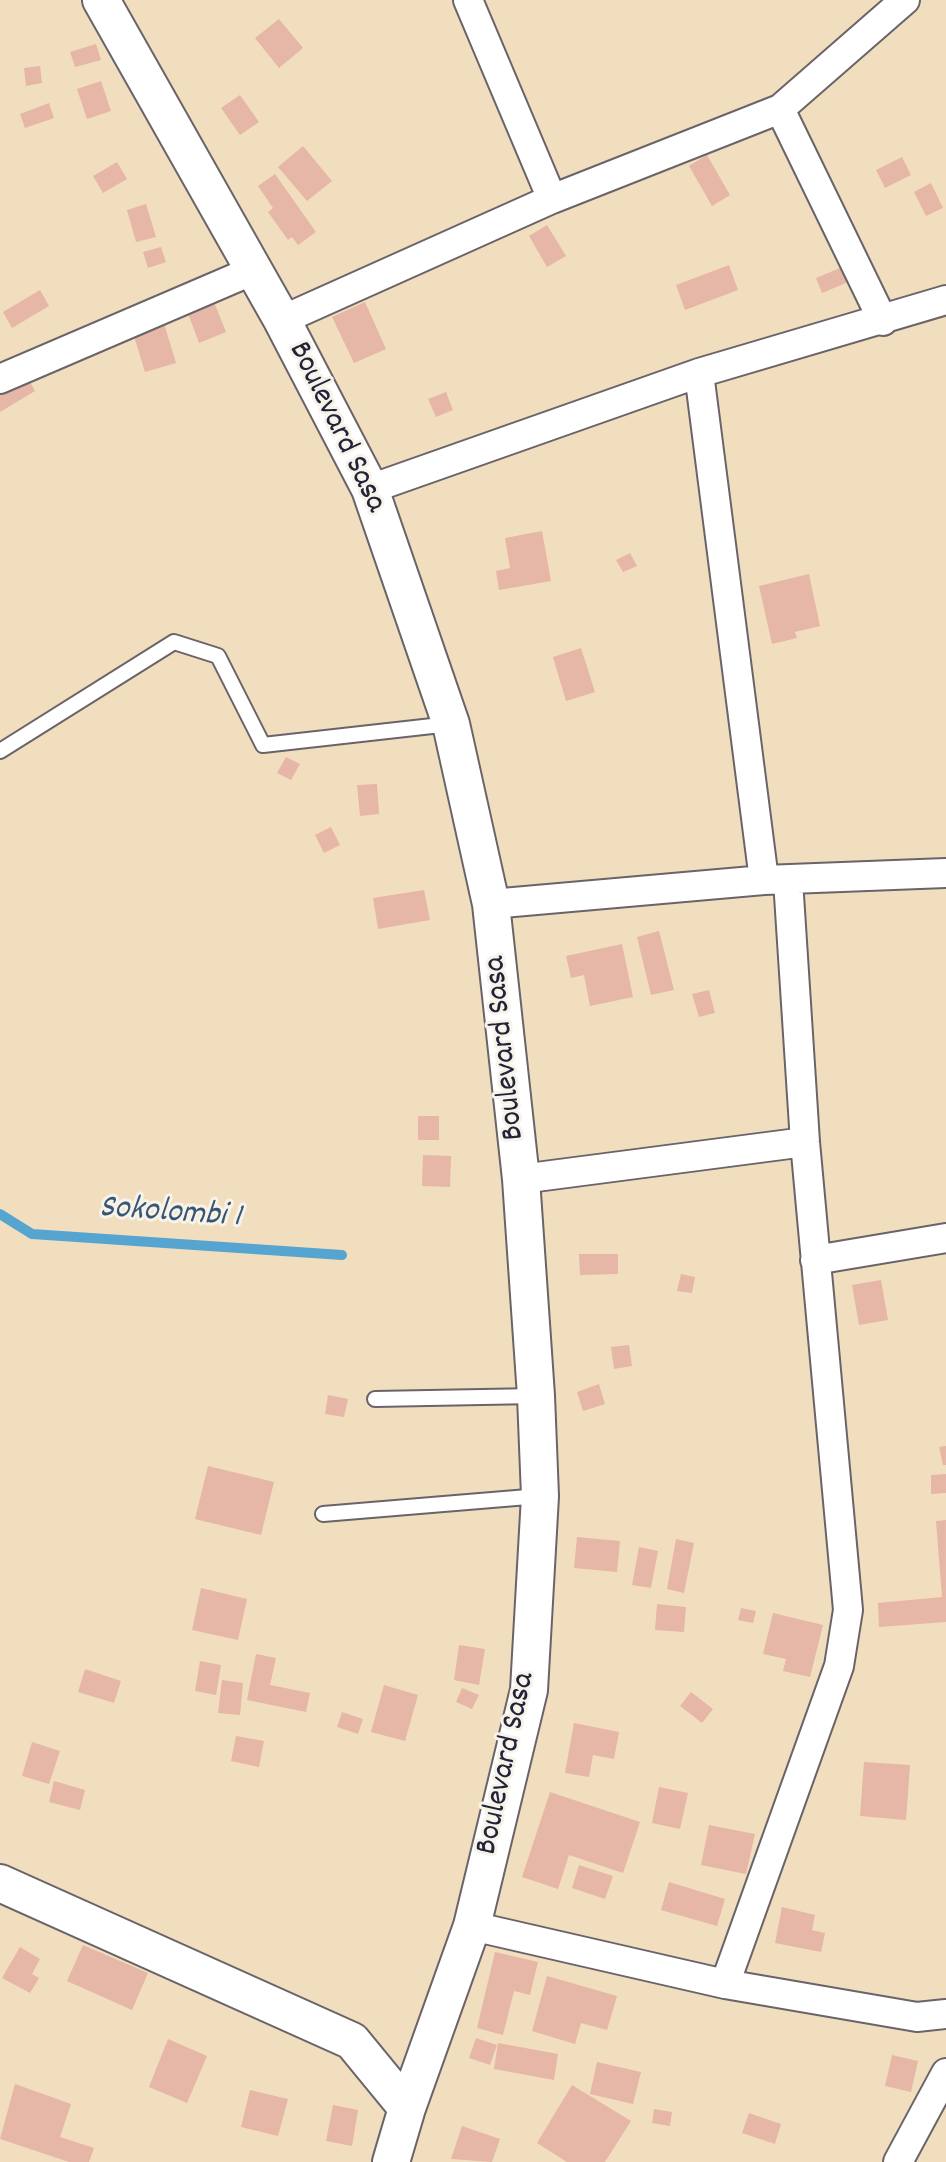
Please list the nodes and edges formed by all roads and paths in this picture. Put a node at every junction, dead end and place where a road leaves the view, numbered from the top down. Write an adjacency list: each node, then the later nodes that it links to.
1 (101, 0): 6 (street, Boulevard Sasa)
2 (468, 0): 5 (street)
3 (905, 0): 4 (street)
4 (780, 109): 5 (street); 9 (street)
5 (552, 199): 8 (street)
6 (254, 270): 8 (street, Boulevard Sasa); 11 (street)
7 (946, 300): 9 (street)
8 (282, 320): 12 (street, Boulevard Sasa)
9 (883, 321): 10 (street)
10 (699, 373): 12 (street); 16 (street)
11 (0, 379)
12 (370, 489): 13 (street, Boulevard Sasa)
13 (451, 724): 14 (lane); 17 (street, Boulevard Sasa)
14 (0, 751)
15 (946, 873): 16 (street)
16 (776, 880): 17 (street); 18 (street)
17 (491, 904): 19 (street, Boulevard Sasa)
18 (805, 1142): 19 (street); 21 (street)
19 (521, 1179): 22 (street, Boulevard Sasa)
20 (946, 1238): 21 (street)
21 (815, 1260): 28 (street)
22 (536, 1396): 23 (lane); 24 (street, Boulevard Sasa)
23 (375, 1399)
24 (540, 1496): 25 (lane); 27 (street, Boulevard Sasa)
25 (323, 1514)
26 (0, 1883): 31 (street)
27 (472, 1926): 28 (street); 31 (street, Boulevard Sasa)
28 (725, 1984): 29 (street)
29 (946, 2014)
30 (946, 2073): 33 (street)
31 (407, 2108): 32 (street, Boulevard Sasa)
32 (391, 2162)
33 (898, 2162)

